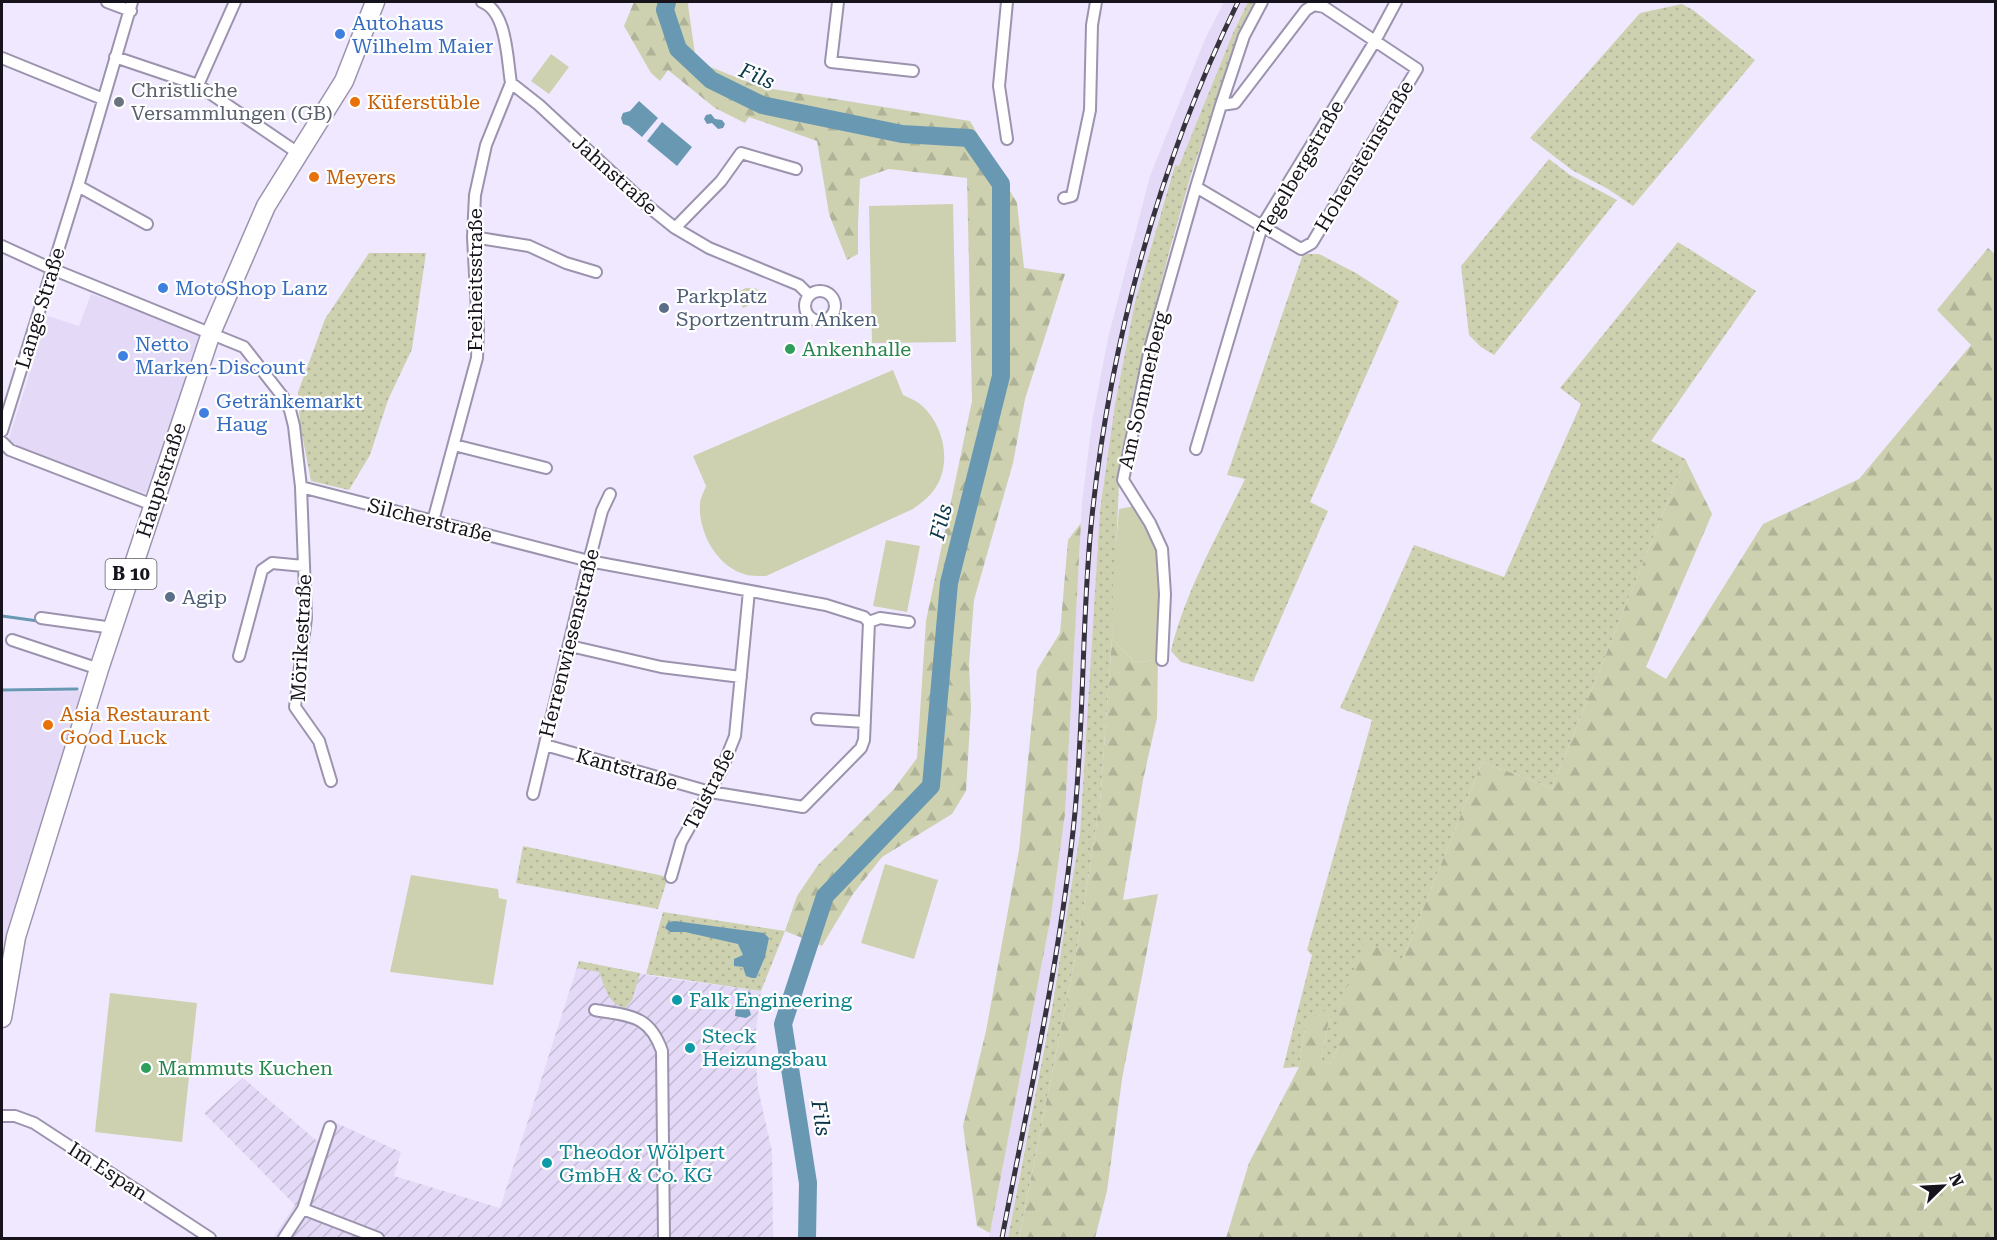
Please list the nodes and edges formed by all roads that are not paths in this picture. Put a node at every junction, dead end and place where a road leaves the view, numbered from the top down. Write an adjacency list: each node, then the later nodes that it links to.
1 (107, 2): 10 (street)
2 (235, 2): 17 (street)
3 (375, 2): 21 (main road, Hauptstraße / B 10)
4 (482, 2): 11 (street)
5 (838, 2): 15 (street)
6 (1007, 2): 20 (street)
7 (1096, 2): 25 (street)
8 (1262, 2): 19 (street, Am Sommerberg)
9 (1396, 2): 12 (street, Tegelbergstraße)
10 (132, 6): 13 (street, Lange Straße)
11 (498, 6): 16 (street)
12 (1375, 41): 19 (street); 27 (street, Tegelbergstraße); 27 (street, Hohensteinstraße)
13 (116, 57): 17 (street); 18 (street, Lange Straße)
14 (2, 58): 18 (street)
15 (913, 70)
16 (511, 83): 28 (street, Jahnstraße); 29 (street, Freiheitsstraße)
17 (198, 85): 21 (street)
18 (103, 99): 23 (street, Lange Straße)
19 (1221, 105): 24 (street, Am Sommerberg)
20 (1007, 139)
21 (298, 153): 34 (main road, Hauptstraße / B 10)
22 (796, 169): 28 (street)
23 (78, 186): 26 (street); 31 (street, Lange Straße)
24 (1196, 187): 27 (street); 54 (street, Am Sommerberg)
25 (1064, 198)
26 (147, 224)
27 (1262, 226): 38 (street, Tegelbergstraße)
28 (675, 228): 33 (street, Jahnstraße)
29 (473, 237): 32 (street); 36 (street, Freiheitsstraße)
30 (2, 246): 31 (street)
31 (52, 269): 34 (street); 35 (street, Lange Straße)
32 (596, 272)
33 (809, 295)
34 (211, 333): 40 (street); 42 (main road, Hauptstraße / B 10)
35 (2, 431)
36 (454, 445): 39 (street); 43 (street, Freiheitsstraße)
37 (6, 446): 42 (street)
38 (1196, 449)
39 (546, 468)
40 (301, 487): 43 (street, Silcherstraße); 45 (street, Mörikestraße)
41 (610, 494): 44 (street, Herrenwiesenstraße)
42 (153, 505): 50 (main road, Hauptstraße / B 10)
43 (433, 521): 44 (street, Silcherstraße)
44 (589, 561): 46 (street, Silcherstraße); 52 (street, Herrenwiesenstraße)
45 (304, 567): 53 (street); 60 (street, Mörikestraße)
46 (749, 591): 48 (street, Silcherstraße); 56 (street, Talstraße)
47 (41, 618): 50 (street)
48 (869, 622): 49 (street); 58 (street)
49 (909, 622)
50 (113, 628): 55 (main road, Hauptstraße / B 10)
51 (12, 640): 55 (street)
52 (570, 646): 56 (street); 59 (street, Herrenwiesenstraße)
53 (239, 656)
54 (1162, 660)
55 (99, 669): 65 (main road, Hauptstraße / B 10)
56 (741, 677): 61 (street, Talstraße)
57 (817, 719): 58 (street)
58 (865, 722): 61 (street, Kantstraße)
59 (545, 745): 61 (street, Kantstraße); 62 (street, Herrenwiesenstraße)
60 (331, 781)
61 (710, 792): 63 (street, Talstraße)
62 (533, 794)
63 (672, 878)
64 (595, 1010): 72 (street)
65 (2, 1018)
66 (2, 1116): 69 (street, Im Espan)
67 (330, 1127): 68 (street)
68 (303, 1209): 70 (street); 71 (street)
69 (210, 1239)
70 (284, 1239)
71 (378, 1239)
72 (664, 1239)

